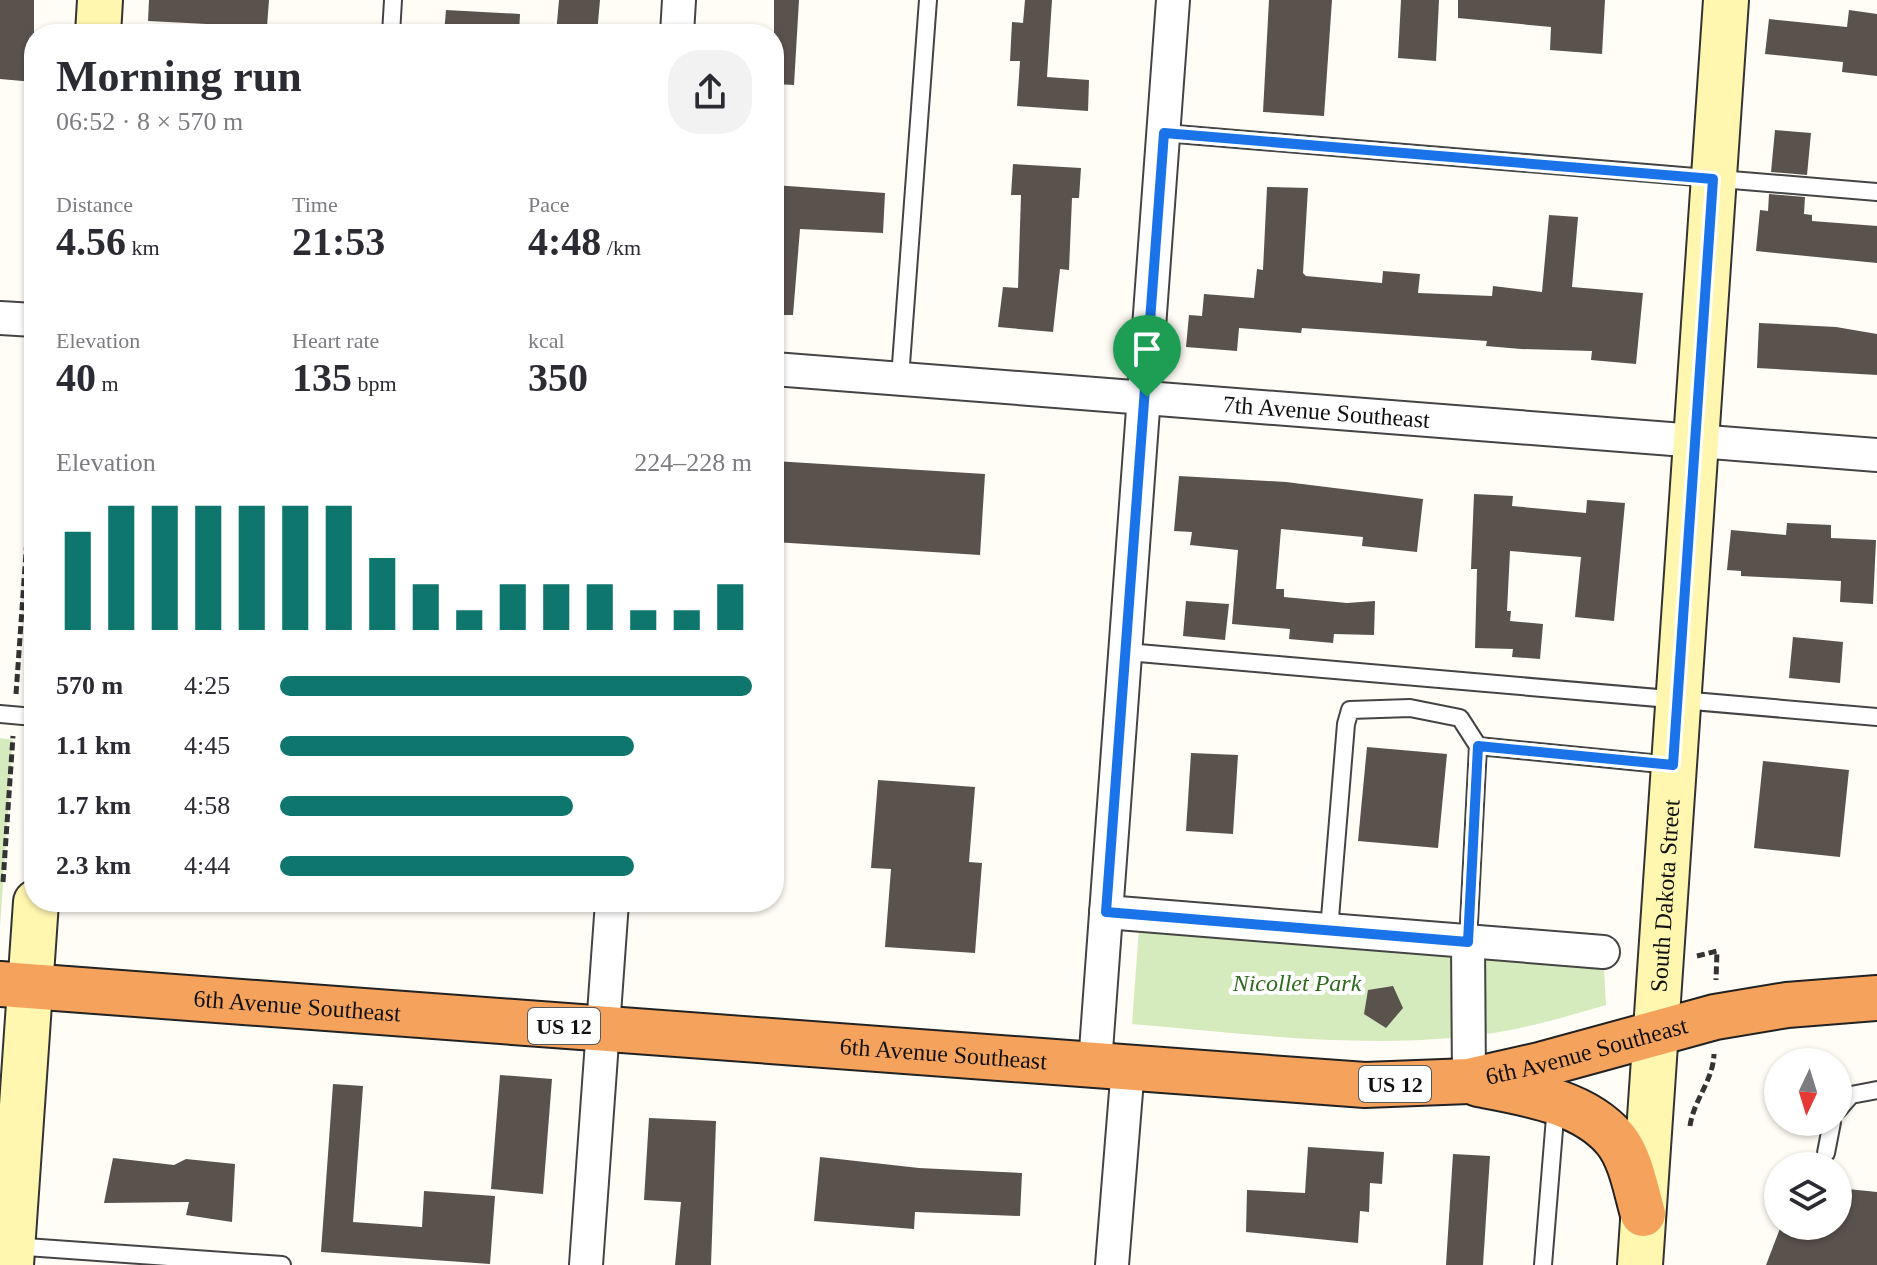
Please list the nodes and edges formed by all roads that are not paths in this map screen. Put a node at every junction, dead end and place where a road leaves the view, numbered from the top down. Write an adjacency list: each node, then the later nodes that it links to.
1 (100, 0): 7 (street)
2 (393, 0): 8 (lane)
3 (679, 0): 9 (street)
4 (928, 0): 16 (lane)
5 (1173, 0): 10 (street)
6 (1726, 0): 11 (street, South Dakota Street)
7 (99, 24)
8 (392, 24)
9 (678, 24)
10 (1164, 133): 11 (lane); 17 (street)
11 (1713, 179): 12 (lane); 18 (street, South Dakota Street)
12 (1877, 192)
13 (0, 318): 14 (street)
14 (24, 319)
15 (784, 370): 16 (street, 7th Avenue Southeast)
16 (900, 378): 17 (street, 7th Avenue Southeast)
17 (1147, 397): 18 (street, 7th Avenue Southeast); 20 (street)
18 (1695, 439): 19 (street, 7th Avenue Southeast); 21 (street, South Dakota Street)
19 (1877, 455)
20 (1127, 652): 21 (lane); 27 (street)
21 (1677, 698): 22 (lane); 24 (street, South Dakota Street)
22 (1877, 717)
23 (1478, 746): 24 (lane); 28 (lane); 29 (lane)
24 (1673, 765): 34 (street, South Dakota Street)
25 (19, 900): 31 (street)
26 (611, 912): 33 (street)
27 (1106, 912): 28 (street); 35 (street)
28 (1329, 930): 29 (street)
29 (1468, 942): 30 (street); 36 (street)
30 (1603, 952)
31 (15, 985): 33 (highway, 6th Avenue Southeast / US 12); 40 (street)
32 (1877, 998): 34 (highway, 6th Avenue Southeast / US 12)
33 (602, 1028): 35 (highway, 6th Avenue Southeast / US 12); 44 (street)
34 (1655, 1031): 36 (highway, 6th Avenue Southeast / US 12); 41 (street, South Dakota Street)
35 (1111, 1066): 36 (highway, 6th Avenue Southeast / US 12); 45 (street)
36 (1466, 1081): 39 (highway)
37 (1877, 1090): 38 (lane)
38 (1852, 1095)
39 (1556, 1104): 41 (highway); 46 (lane)
40 (9, 1153): 42 (street)
41 (1643, 1214): 47 (street, South Dakota Street)
42 (12, 1256): 43 (lane)
43 (282, 1265)
44 (586, 1265)
45 (1112, 1265)
46 (1543, 1265)
47 (1640, 1265)

